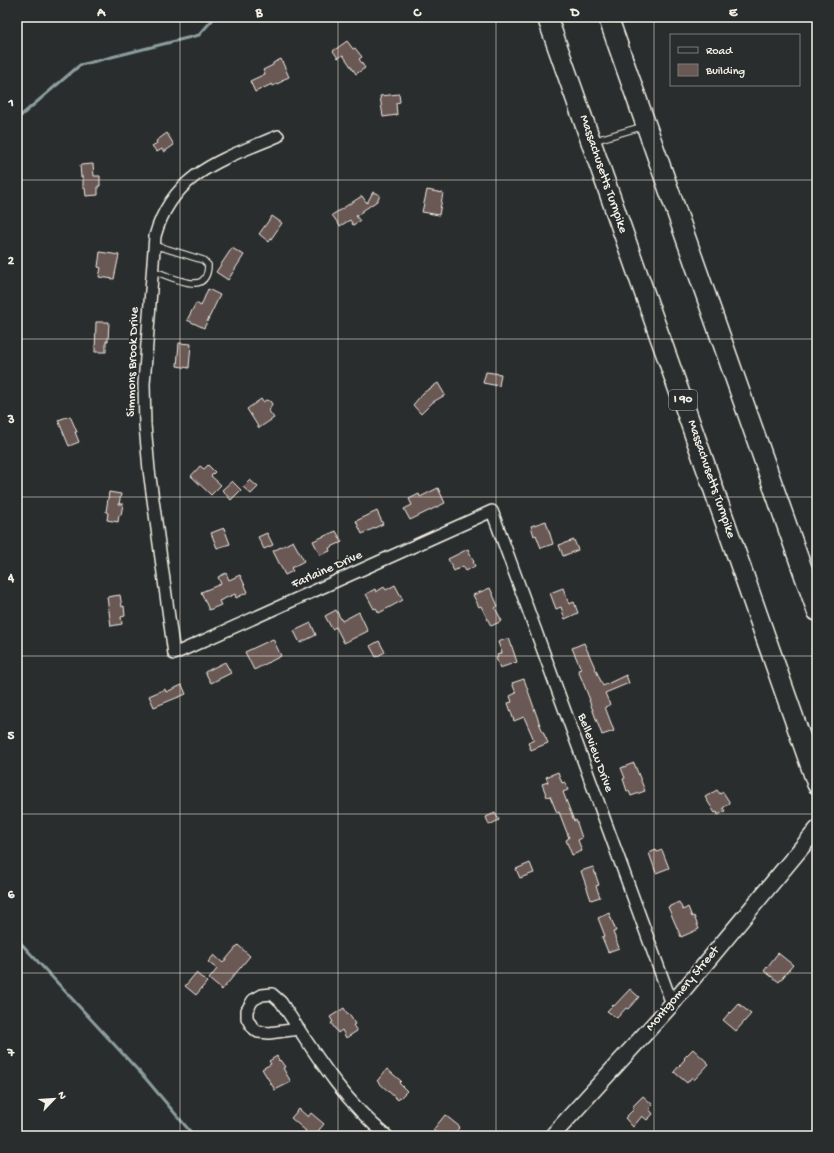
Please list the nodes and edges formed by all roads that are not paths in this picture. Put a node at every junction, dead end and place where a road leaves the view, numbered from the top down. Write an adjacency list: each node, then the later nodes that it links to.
1 (547, 17): 5 (highway, Massachusetts Turnpike / I 90)
2 (608, 17): 3 (highway)
3 (647, 126): 5 (lane); 9 (highway)
4 (278, 136): 6 (street, Simmons Brook Drive)
5 (591, 142): 11 (highway, Massachusetts Turnpike / I 90)
6 (154, 246): 7 (street, Simmons Brook Drive); 7 (lane)
7 (152, 270): 10 (street, Simmons Brook Drive)
8 (492, 511): 10 (street, Farlaine Drive); 13 (street, Belleview Drive)
9 (817, 611)
10 (174, 654)
11 (817, 784)
12 (813, 833): 13 (main road, Montgomery Street)
13 (672, 1004): 16 (main road, Montgomery Street)
14 (299, 1030): 14 (street); 15 (street)
15 (387, 1136)
16 (552, 1136)

